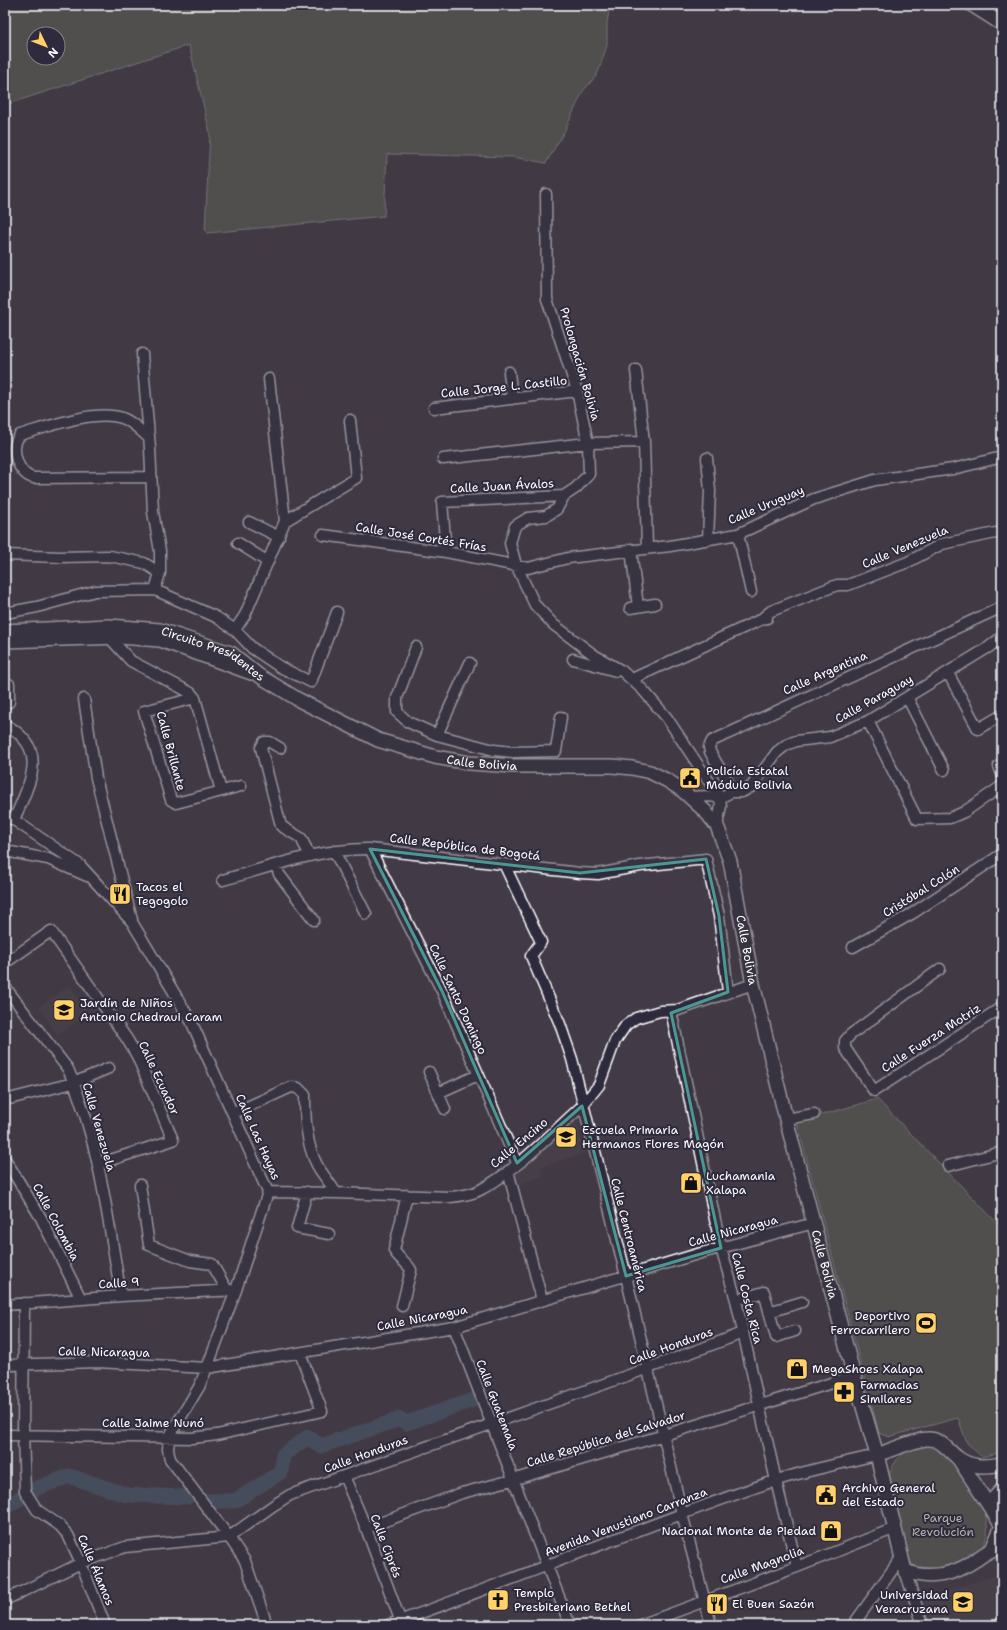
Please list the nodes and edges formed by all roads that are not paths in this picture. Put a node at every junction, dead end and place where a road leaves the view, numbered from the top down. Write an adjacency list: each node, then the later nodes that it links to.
1 (972, 5): 2 (main road)
2 (1002, 24)
3 (546, 194): 8 (street, Prolongación Bolivia)
4 (142, 354): 12 (street)
5 (636, 370): 13 (street)
6 (509, 372): 9 (street)
7 (269, 379): 20 (street)
8 (577, 391): 9 (street, Calle Jorge L. Castillo); 14 (street, Prolongación Bolivia)
9 (512, 399): 10 (street, Calle Jorge L. Castillo)
10 (434, 408)
11 (350, 420): 20 (street)
12 (150, 438): 18 (street); 18 (street)
13 (644, 442): 14 (street); 28 (street)
14 (588, 443): 17 (street); 19 (street, Prolongación Bolivia)
15 (708, 458): 26 (street)
16 (1002, 458): 23 (street, Calle Uruguay)
17 (443, 459)
18 (150, 476): 34 (street)
19 (564, 496): 30 (street, Calle Juan Ávalos); 33 (street, Prolongación Bolivia)
20 (286, 521): 25 (street)
21 (249, 522): 25 (street)
22 (996, 532): 52 (street, Calle Venezuela)
23 (738, 534): 26 (street, Calle Uruguay); 36 (street)
24 (323, 535): 30 (street, Calle José Cortés Frías)
25 (279, 537): 32 (street)
26 (708, 540): 28 (street, Calle Uruguay)
27 (238, 543): 32 (street)
28 (647, 548): 29 (street, Calle Uruguay)
29 (631, 549): 33 (street, Calle Uruguay); 37 (street)
30 (446, 552): 33 (street, Calle José Cortés Frías)
31 (5, 555): 34 (street)
32 (268, 562): 41 (street)
33 (516, 566): 49 (street, Prolongación Bolivia)
34 (160, 573): 35 (street)
35 (155, 590): 40 (street); 41 (street)
36 (751, 592)
37 (656, 604)
38 (1002, 607): 70 (street, Calle Argentina)
39 (337, 612): 41 (street)
40 (5, 613)
41 (235, 630)
42 (5, 631): 51 (main road, Circuito Presidentes)
43 (109, 637): 45 (main road, Circuito Presidentes); 51 (main road, Circuito Presidentes); 55 (street)
44 (1002, 637): 50 (street, Calle Paraguay)
45 (5, 641)
46 (416, 647): 62 (street)
47 (573, 659): 49 (street)
48 (470, 663): 62 (street)
49 (622, 671): 52 (street, Prolongación Bolivia)
50 (948, 673): 54 (street, Calle Paraguay); 58 (street)
51 (258, 675): 65 (main road, Calle Bolivia)
52 (632, 679): 72 (street, Prolongación Bolivia)
53 (7, 684): 57 (street)
54 (907, 697): 60 (street, Calle Paraguay); 66 (street)
55 (195, 698): 69 (street); 69 (street, Calle Brillante)
56 (84, 699): 86 (street)
57 (9, 702)
58 (1002, 715)
59 (561, 717): 64 (street)
60 (868, 721): 68 (street); 70 (street, Calle Paraguay)
61 (5, 725): 73 (street)
62 (437, 735): 64 (street)
63 (280, 748): 79 (street)
64 (513, 752): 65 (street)
65 (514, 766): 71 (main road, Calle Bolivia)
66 (944, 770)
67 (241, 786): 69 (street)
68 (1002, 786)
69 (221, 791)
70 (731, 792): 72 (street, Calle Paraguay)
71 (690, 798): 72 (street); 74 (main road, Calle Bolivia)
72 (720, 798): 74 (street)
73 (9, 818): 82 (street, Calle Las Hayas)
74 (717, 826): 90 (main road, Calle Bolivia)
75 (370, 849): 77 (street, Calle República de Bogotá); 80 (street, Calle República de Bogotá); 97 (street, Calle Santo Domingo)
76 (5, 851): 82 (street)
77 (334, 852): 79 (street, Calle República de Bogotá); 84 (street)
78 (1002, 854): 87 (street, Cristóbal Colón)
79 (310, 856): 81 (street, Calle República de Bogotá)
80 (504, 864): 92 (street, Calle República de Bogotá); 101 (street, Calle Centroamérica)
81 (276, 865): 83 (street, Calle República de Bogotá); 85 (street)
82 (89, 876): 86 (street, Calle Las Hayas)
83 (223, 880)
84 (366, 914)
85 (314, 920)
86 (132, 922): 103 (street, Calle Las Hayas)
87 (853, 947)
88 (5, 963): 109 (street, Calle Ecuador)
89 (940, 969): 93 (street, Calle Fuerza Motriz)
90 (753, 984): 92 (street, Calle Encino); 105 (main road, Calle Bolivia)
91 (5, 987): 98 (street, Calle Venezuela)
92 (728, 992): 94 (street, Calle Encino)
93 (1002, 1007)
94 (671, 1011): 101 (street, Calle Encino); 119 (street, Calle Costa Rica)
95 (109, 1068): 98 (street)
96 (429, 1072): 99 (street)
97 (478, 1075): 99 (street); 108 (street, Calle Santo Domingo)
98 (73, 1083): 100 (street); 109 (street, Calle Venezuela)
99 (438, 1093): 102 (street)
100 (5, 1100)
101 (582, 1106): 108 (street, Calle Encino); 120 (street, Calle Centroamérica)
102 (445, 1109)
103 (234, 1114): 113 (street, Calle Las Hayas); 115 (street)
104 (814, 1114): 105 (street)
105 (786, 1119): 117 (main road, Calle Bolivia)
106 (1002, 1152): 110 (street)
107 (5, 1159): 123 (street, Calle Colombia)
108 (517, 1163): 111 (street, Calle Encino)
109 (98, 1164): 122 (street, Calle Venezuela)
110 (948, 1166)
111 (508, 1171): 116 (street, Calle Encino); 124 (street)
112 (140, 1185): 121 (street)
113 (268, 1192): 114 (street, Calle Encino); 121 (street, Calle Las Hayas)
114 (307, 1192): 115 (street, Calle Encino); 118 (street)
115 (336, 1192): 116 (street, Calle Encino)
116 (407, 1195): 129 (street)
117 (814, 1223): 119 (street, Calle Nicaragua); 139 (main road, Calle Bolivia)
118 (329, 1234)
119 (721, 1248): 120 (street, Calle Nicaragua); 125 (street, Calle Costa Rica)
120 (626, 1276): 124 (street, Calle Nicaragua); 138 (street, Calle Centroamérica)
121 (232, 1290): 122 (street, Calle 9); 137 (street, Calle Las Hayas)
122 (121, 1296): 123 (street, Calle 9)
123 (81, 1299): 127 (street, Calle 9)
124 (542, 1300): 131 (street, Calle Nicaragua)
125 (736, 1300): 130 (street); 133 (street, Calle Costa Rica)
126 (802, 1302): 130 (street)
127 (24, 1304): 128 (street, Calle 9); 136 (street, Calle Álamos)
128 (5, 1305)
129 (402, 1306)
130 (769, 1312): 132 (street)
131 (454, 1327): 134 (street, Calle Nicaragua); 141 (street, Calle Guatemala)
132 (795, 1331)
133 (743, 1333): 138 (street, Calle Honduras); 140 (street, Calle Costa Rica)
134 (300, 1353): 137 (street, Calle Nicaragua); 146 (street, Calle Jaime Nunó)
135 (5, 1365): 136 (street, Calle Nicaragua)
136 (24, 1365): 137 (street, Calle Nicaragua); 143 (street, Calle Álamos)
137 (207, 1368): 146 (street, Calle Las Hayas)
138 (648, 1369): 141 (street, Calle Honduras); 144 (street, Calle Centroamérica)
139 (854, 1376): 140 (street, Calle República del Salvador); 145 (main road, Calle Bolivia)
140 (759, 1406): 144 (street, Calle República del Salvador); 154 (street, Calle Costa Rica)
141 (490, 1423): 152 (street, Calle Honduras); 153 (street, Calle Guatemala)
142 (5, 1435): 143 (street, Calle Jaime Nunó)
143 (23, 1435): 146 (street, Calle Jaime Nunó); 164 (street, Calle Álamos)
144 (664, 1435): 153 (street, Calle República del Salvador); 157 (street, Calle Centroamérica)
145 (871, 1436): 147 (main road); 148 (main road, Calle Bolivia)
146 (169, 1437): 161 (street)
147 (897, 1448): 148 (main road); 149 (main road); 151 (main road)
148 (877, 1455): 151 (main road, Calle Bolivia); 154 (street, Avenida Venustiano Carranza)
149 (958, 1458): 150 (main road); 156 (main road)
150 (1002, 1464)
151 (880, 1470): 160 (main road, Calle Bolivia)
152 (344, 1476): 159 (street, Calle Ciprés); 161 (street, Calle Honduras)
153 (512, 1480): 159 (street, Calle República del Salvador); 165 (street, Calle Guatemala)
154 (776, 1481): 157 (street, Avenida Venustiano Carranza); 166 (street, Calle Costa Rica)
155 (1002, 1490): 156 (main road)
156 (988, 1504): 158 (main road)
157 (682, 1514): 165 (street, Avenida Venustiano Carranza); 169 (street, Calle Centroamérica)
158 (1002, 1526): 162 (main road)
159 (366, 1528): 170 (street, Calle Ciprés)
160 (893, 1529): 163 (main road, Calle Bolivia); 166 (street, Calle Magnolia)
161 (229, 1537): 164 (street); 172 (street)
162 (997, 1548): 167 (main road)
163 (901, 1558): 167 (main road); 177 (street)
164 (81, 1563): 168 (street); 171 (street, Calle Álamos)
165 (546, 1567): 170 (street, Avenida Venustiano Carranza); 174 (street, Calle Guatemala)
166 (797, 1567): 169 (street, Calle Magnolia)
167 (905, 1572): 178 (street)
168 (5, 1600)
169 (706, 1600): 175 (street, Calle Magnolia); 176 (street, Calle Centroamérica)
170 (401, 1623): 173 (street, Avenida Venustiano Carranza)
171 (105, 1625)
172 (267, 1625)
173 (388, 1625)
174 (570, 1625)
175 (640, 1625)
176 (711, 1625)
177 (853, 1625)
178 (923, 1625)

